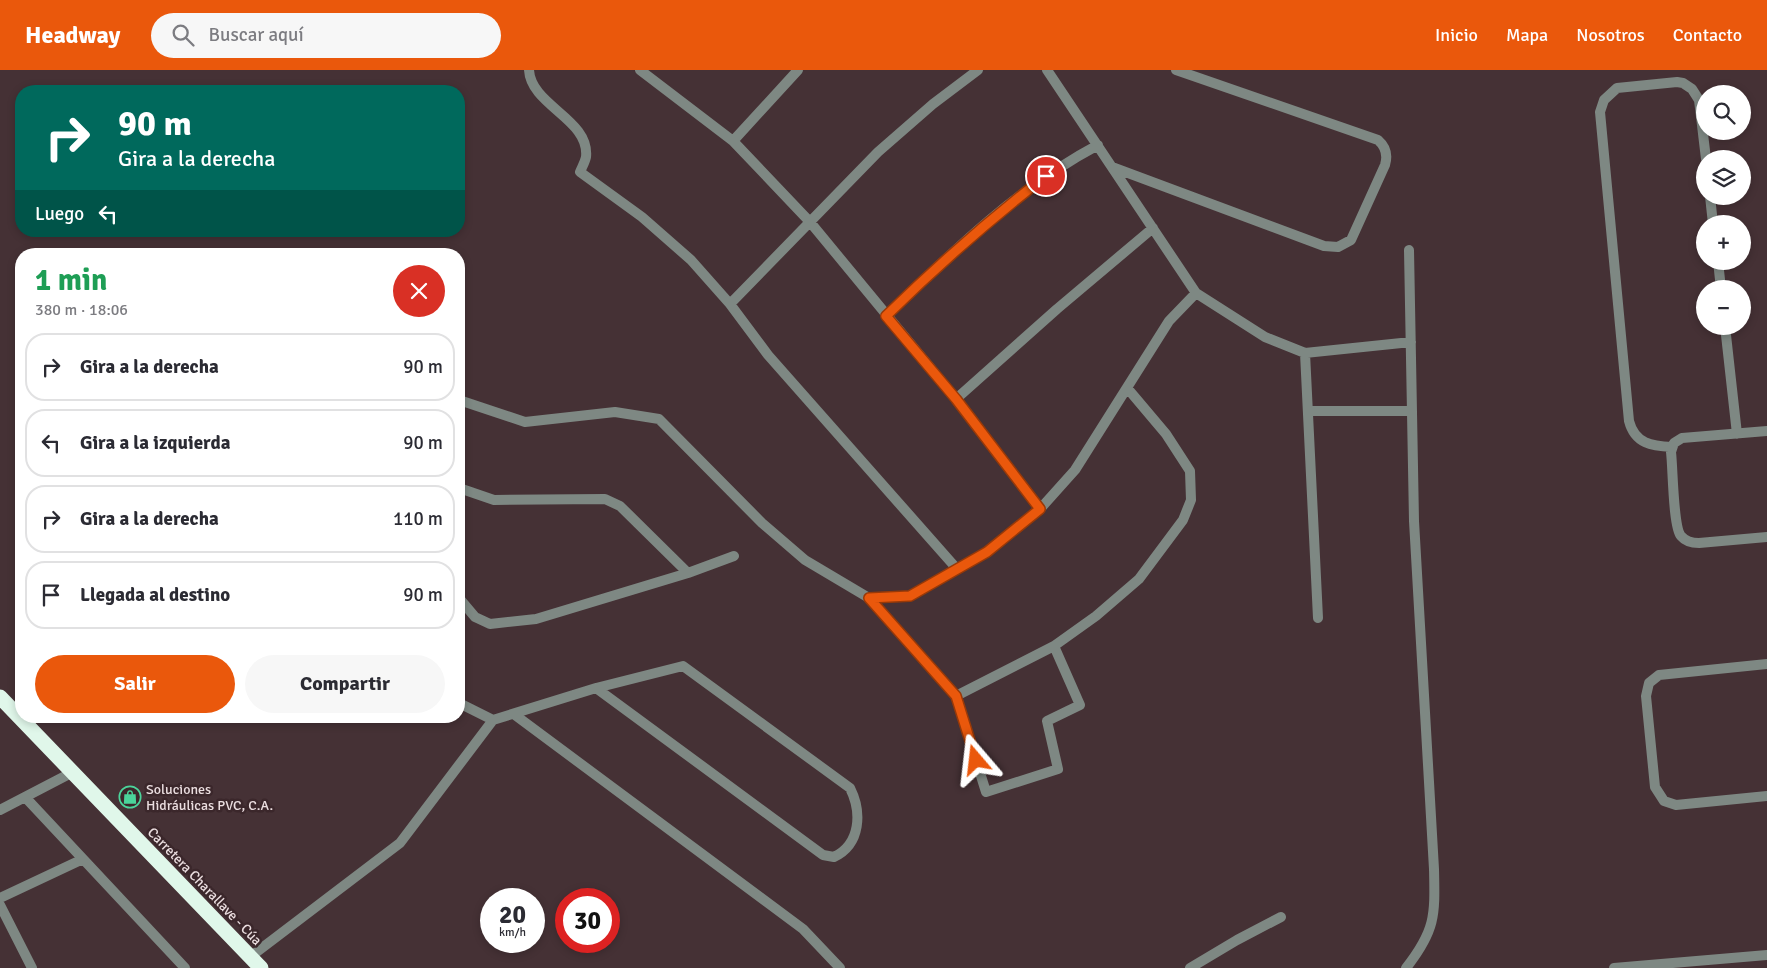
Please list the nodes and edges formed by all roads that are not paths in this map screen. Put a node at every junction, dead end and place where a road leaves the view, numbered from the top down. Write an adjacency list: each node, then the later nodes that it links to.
1 (529, 70): 15 (street)
2 (798, 70): 7 (street)
3 (978, 70): 11 (street)
4 (1047, 70): 8 (street)
5 (1176, 70): 10 (street)
6 (647, 72): 7 (street)
7 (733, 141): 11 (street)
8 (1098, 145): 10 (street); 16 (street)
9 (1705, 150): 27 (street)
10 (1112, 167): 12 (street)
11 (810, 222): 15 (street); 16 (street)
12 (1153, 228): 14 (street); 21 (street)
13 (1409, 250): 18 (street)
14 (1196, 293): 19 (street); 20 (street)
15 (730, 304): 32 (street)
16 (886, 316): 21 (street)
17 (1726, 335): 26 (street)
18 (1411, 342): 19 (street); 24 (street)
19 (1305, 353): 23 (street)
20 (1128, 389): 29 (street); 37 (street)
21 (956, 399): 29 (street)
22 (465, 402): 34 (street)
23 (1309, 411): 24 (street); 36 (street)
24 (1412, 411): 62 (street)
25 (1767, 431): 26 (street)
26 (1737, 434): 27 (street)
27 (1672, 447): 30 (street)
28 (465, 490): 33 (street)
29 (1040, 509): 32 (street)
30 (1767, 537)
31 (734, 556): 33 (street)
32 (957, 569): 34 (street)
33 (688, 573): 35 (street)
34 (869, 598): 40 (street)
35 (465, 605)
36 (1318, 618)
37 (1054, 646): 40 (street); 40 (street)
38 (1767, 664): 48 (street)
39 (596, 688): 39 (street); 44 (street)
40 (956, 696)
41 (0, 697): 43 (highway, Carretera Charallave - Cúa)
42 (465, 706): 45 (street)
43 (15, 712)
44 (515, 715): 45 (street); 60 (street)
45 (494, 720): 56 (street)
46 (25, 723): 47 (highway, Carretera Charallave - Cúa)
47 (73, 772): 49 (street); 56 (highway, Carretera Charallave - Cúa)
48 (1767, 796)
49 (25, 797): 50 (street); 51 (street)
50 (0, 810)
51 (83, 859): 52 (street); 58 (street)
52 (0, 898)
53 (0, 905): 57 (street)
54 (1281, 917): 61 (street)
55 (1767, 955): 63 (street)
56 (250, 957): 59 (highway, Carretera Charallave - Cúa)
57 (32, 968)
58 (185, 968)
59 (261, 968)
60 (840, 968)
61 (1190, 968)
62 (1406, 968)
63 (1614, 968)

